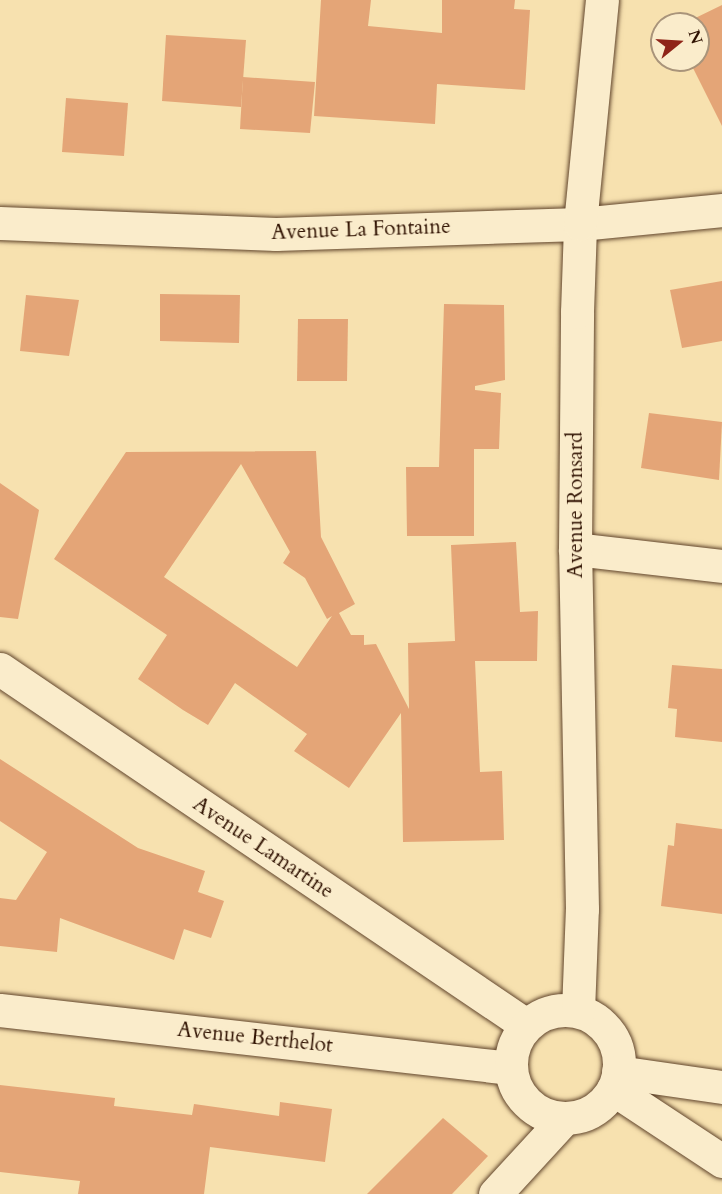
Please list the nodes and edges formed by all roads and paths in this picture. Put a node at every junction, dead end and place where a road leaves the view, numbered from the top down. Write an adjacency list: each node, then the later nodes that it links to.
1 (602, 0): 4 (street, Avenue Ronsard)
2 (722, 210): 4 (street, Avenue La Fontaine)
3 (0, 223): 4 (street, Avenue La Fontaine)
4 (580, 224): 5 (street, Avenue Ronsard)
5 (575, 549): 6 (street); 9 (street, Avenue Ronsard)
6 (722, 566)
7 (0, 669): 10 (street, Avenue Lamartine)
8 (0, 1010): 11 (street, Avenue Berthelot)
9 (578, 1011): 10 (street); 12 (street)
10 (526, 1025): 11 (street)
11 (511, 1068): 14 (street)
12 (615, 1081): 13 (street); 14 (street); 15 (street)
13 (722, 1087)
14 (565, 1118): 16 (street)
15 (722, 1161)
16 (495, 1194)

